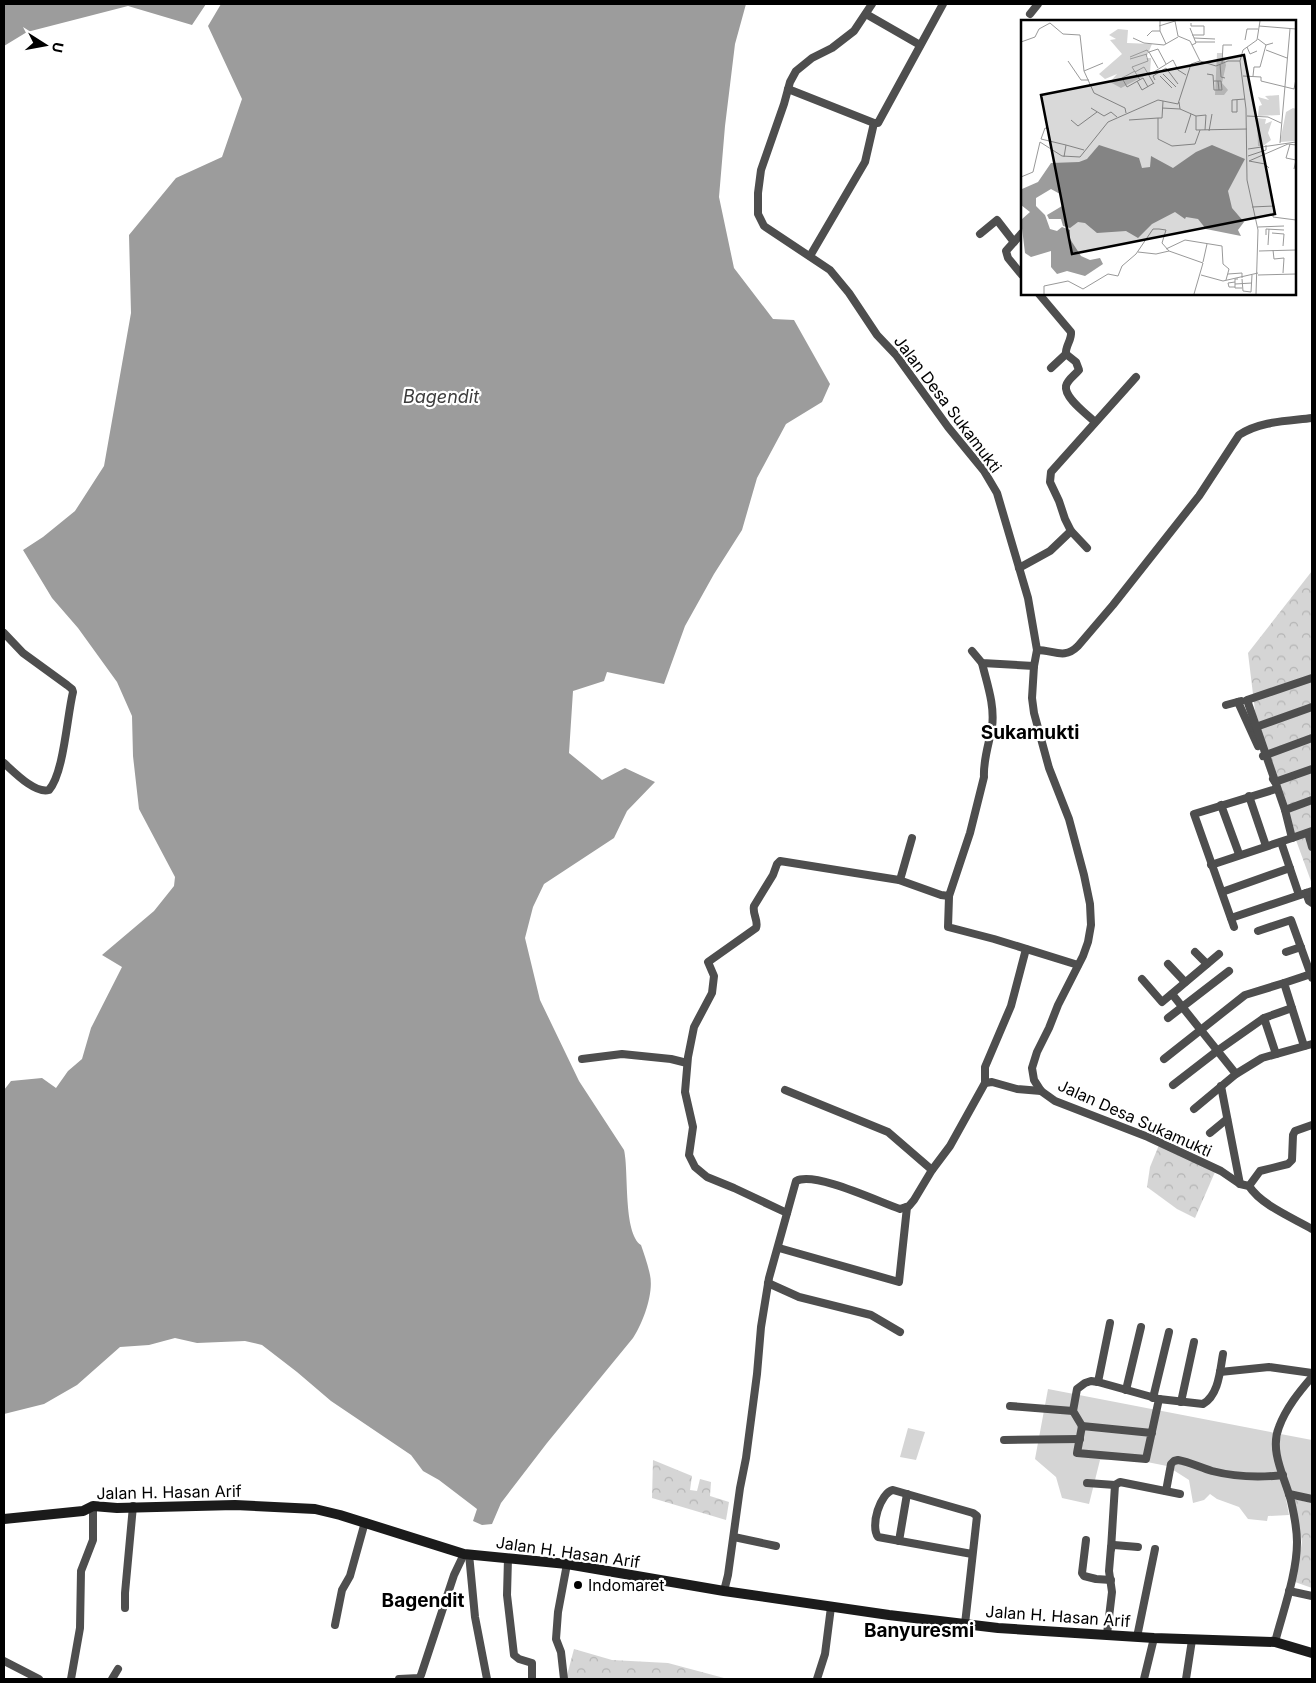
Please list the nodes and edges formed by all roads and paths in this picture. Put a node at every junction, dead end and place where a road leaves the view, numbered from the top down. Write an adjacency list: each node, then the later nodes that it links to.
1 (872, 4): 4 (street, Jalan Desa Sukamukti)
2 (943, 4): 6 (street)
3 (1038, 4): 5 (street)
4 (866, 14): 6 (street); 7 (street, Jalan Desa Sukamukti)
5 (1030, 14)
6 (920, 45): 8 (street)
7 (788, 89): 8 (street); 12 (street, Jalan Desa Sukamukti)
8 (874, 123): 12 (street)
9 (980, 234): 11 (street)
10 (1021, 234): 11 (street)
11 (1014, 242): 13 (street)
12 (810, 256): 22 (street, Jalan Desa Sukamukti)
13 (1021, 273)
14 (1040, 295): 15 (street)
15 (1066, 354): 16 (street); 19 (street)
16 (1051, 368)
17 (1136, 377): 19 (street)
18 (1312, 418): 24 (street)
19 (1096, 422): 20 (street)
20 (1071, 531): 21 (street); 22 (street)
21 (1087, 548)
22 (1019, 568): 24 (street, Jalan Desa Sukamukti)
23 (4, 634): 36 (street)
24 (1037, 650): 27 (street, Jalan Desa Sukamukti)
25 (972, 651): 26 (street)
26 (982, 662): 27 (street); 55 (street)
27 (1034, 666): 67 (street, Jalan Desa Sukamukti)
28 (1312, 678): 29 (street)
29 (1247, 700): 30 (street); 33 (street)
30 (1238, 702): 31 (street); 33 (street)
31 (1226, 705)
32 (1312, 707): 33 (street)
33 (1253, 728): 35 (street)
34 (1312, 738): 35 (street)
35 (1264, 755): 38 (street)
36 (4, 763)
37 (1312, 769): 38 (street)
38 (1275, 785): 39 (street); 42 (street)
39 (1249, 796): 41 (street); 47 (street)
40 (1312, 800): 42 (street)
41 (1221, 805): 49 (street); 50 (street)
42 (1285, 810): 45 (street)
43 (1310, 832): 45 (street); 48 (street)
44 (912, 838): 52 (street)
45 (1292, 838): 46 (street)
46 (1281, 842): 47 (street); 51 (street)
47 (1266, 846): 49 (street)
48 (1312, 847)
49 (1239, 854): 50 (street)
50 (1212, 865): 53 (street)
51 (1290, 868): 53 (street); 54 (street)
52 (900, 880): 55 (street); 84 (street)
53 (1222, 892): 57 (street)
54 (1306, 893): 56 (street); 57 (street)
55 (949, 897): 61 (street)
56 (1312, 903)
57 (1231, 918): 58 (street)
58 (1234, 927)
59 (1258, 931): 60 (street)
60 (1301, 947): 63 (street); 69 (street)
61 (1026, 949): 67 (street); 86 (street)
62 (1195, 952): 66 (street)
63 (1286, 952)
64 (1219, 954): 66 (street)
65 (1168, 964): 71 (street)
66 (1206, 964): 71 (street)
67 (1078, 965): 90 (street, Jalan Desa Sukamukti)
68 (1229, 971): 74 (street)
69 (1312, 976): 72 (street)
70 (1142, 979): 73 (street)
71 (1185, 982): 73 (street)
72 (1284, 983): 75 (street); 78 (street)
73 (1172, 994): 74 (street)
74 (1181, 1008): 76 (street); 78 (street)
75 (1292, 1008): 77 (street); 79 (street)
76 (1168, 1018)
77 (1264, 1018): 80 (street); 81 (street)
78 (1200, 1030): 80 (street); 82 (street)
79 (1308, 1045): 81 (street)
80 (1217, 1051): 85 (street); 87 (street)
81 (1276, 1054): 85 (street)
82 (1164, 1058)
83 (582, 1059): 84 (street)
84 (688, 1063): 99 (street)
85 (1236, 1074): 88 (street)
86 (986, 1083): 90 (street); 95 (street)
87 (1173, 1085)
88 (1221, 1086): 91 (street); 92 (street)
89 (784, 1090): 95 (street)
90 (1041, 1091): 96 (street, Jalan Desa Sukamukti)
91 (1194, 1109)
92 (1227, 1119): 94 (street); 96 (street)
93 (1312, 1125): 97 (street)
94 (1210, 1133)
95 (932, 1170): 98 (street)
96 (1240, 1184): 97 (street, Jalan Desa Sukamukti)
97 (1249, 1186): 100 (street)
98 (907, 1207): 99 (street); 101 (street)
99 (787, 1213): 101 (street)
100 (1312, 1229)
101 (779, 1248): 102 (street)
102 (768, 1284): 105 (street); 133 (street)
103 (1110, 1322): 111 (street)
104 (1141, 1327): 112 (street)
105 (900, 1332)
106 (1169, 1332): 113 (street)
107 (1194, 1342): 114 (street)
108 (1223, 1354): 109 (street)
109 (1220, 1372): 110 (street); 114 (street)
110 (1312, 1375): 121 (street)
111 (1098, 1382): 112 (street); 116 (street)
112 (1126, 1390): 113 (street)
113 (1156, 1399): 114 (street); 118 (street)
114 (1182, 1402)
115 (1010, 1406): 116 (street)
116 (1073, 1411): 117 (street)
117 (1082, 1426): 118 (street); 119 (street)
118 (1152, 1433): 119 (street)
119 (1080, 1439): 120 (street)
120 (1004, 1440)
121 (1283, 1475): 124 (street); 127 (street)
122 (1087, 1483): 123 (street)
123 (1115, 1485): 124 (street); 138 (street)
124 (1166, 1491): 126 (street)
125 (906, 1494): 135 (street); 135 (street); 141 (street)
126 (1180, 1494)
127 (1289, 1494): 128 (street); 146 (street)
128 (1312, 1499)
129 (93, 1506): 130 (main road, Jalan H. Hasan Arif); 131 (main road, Jalan H. Hasan Arif); 161 (street)
130 (133, 1506): 132 (main road, Jalan H. Hasan Arif); 149 (street)
131 (4, 1519)
132 (365, 1522): 140 (main road, Jalan H. Hasan Arif); 151 (street)
133 (734, 1537): 136 (street); 145 (street)
134 (1086, 1540): 144 (street)
135 (899, 1541): 141 (street)
136 (776, 1546)
137 (1138, 1547): 138 (street)
138 (1111, 1549): 144 (street)
139 (1155, 1549): 153 (street)
140 (467, 1554): 142 (main road, Jalan H. Hasan Arif); 163 (street); 164 (street)
141 (972, 1554): 150 (street)
142 (508, 1558): 143 (main road, Jalan H. Hasan Arif); 165 (street)
143 (567, 1564): 145 (main road, Jalan H. Hasan Arif); 166 (street)
144 (1111, 1580): 152 (street)
145 (724, 1591): 148 (main road, Jalan H. Hasan Arif)
146 (1290, 1591): 147 (street); 156 (street)
147 (1312, 1596)
148 (831, 1607): 150 (main road, Jalan H. Hasan Arif); 167 (street)
149 (125, 1608)
150 (965, 1624): 152 (main road, Jalan H. Hasan Arif)
151 (335, 1625)
152 (1107, 1634): 153 (main road, Jalan H. Hasan Arif)
153 (1137, 1637): 154 (main road, Jalan H. Hasan Arif)
154 (1154, 1638): 155 (main road, Jalan H. Hasan Arif); 168 (street)
155 (1192, 1640): 156 (main road, Jalan H. Hasan Arif); 169 (street)
156 (1275, 1642): 157 (main road, Jalan H. Hasan Arif)
157 (1312, 1653)
158 (4, 1661): 160 (street)
159 (118, 1669): 162 (street)
160 (39, 1679)
161 (71, 1679)
162 (112, 1679)
163 (399, 1679)
164 (487, 1679)
165 (532, 1679)
166 (564, 1679)
167 (817, 1679)
168 (1144, 1679)
169 (1186, 1679)

